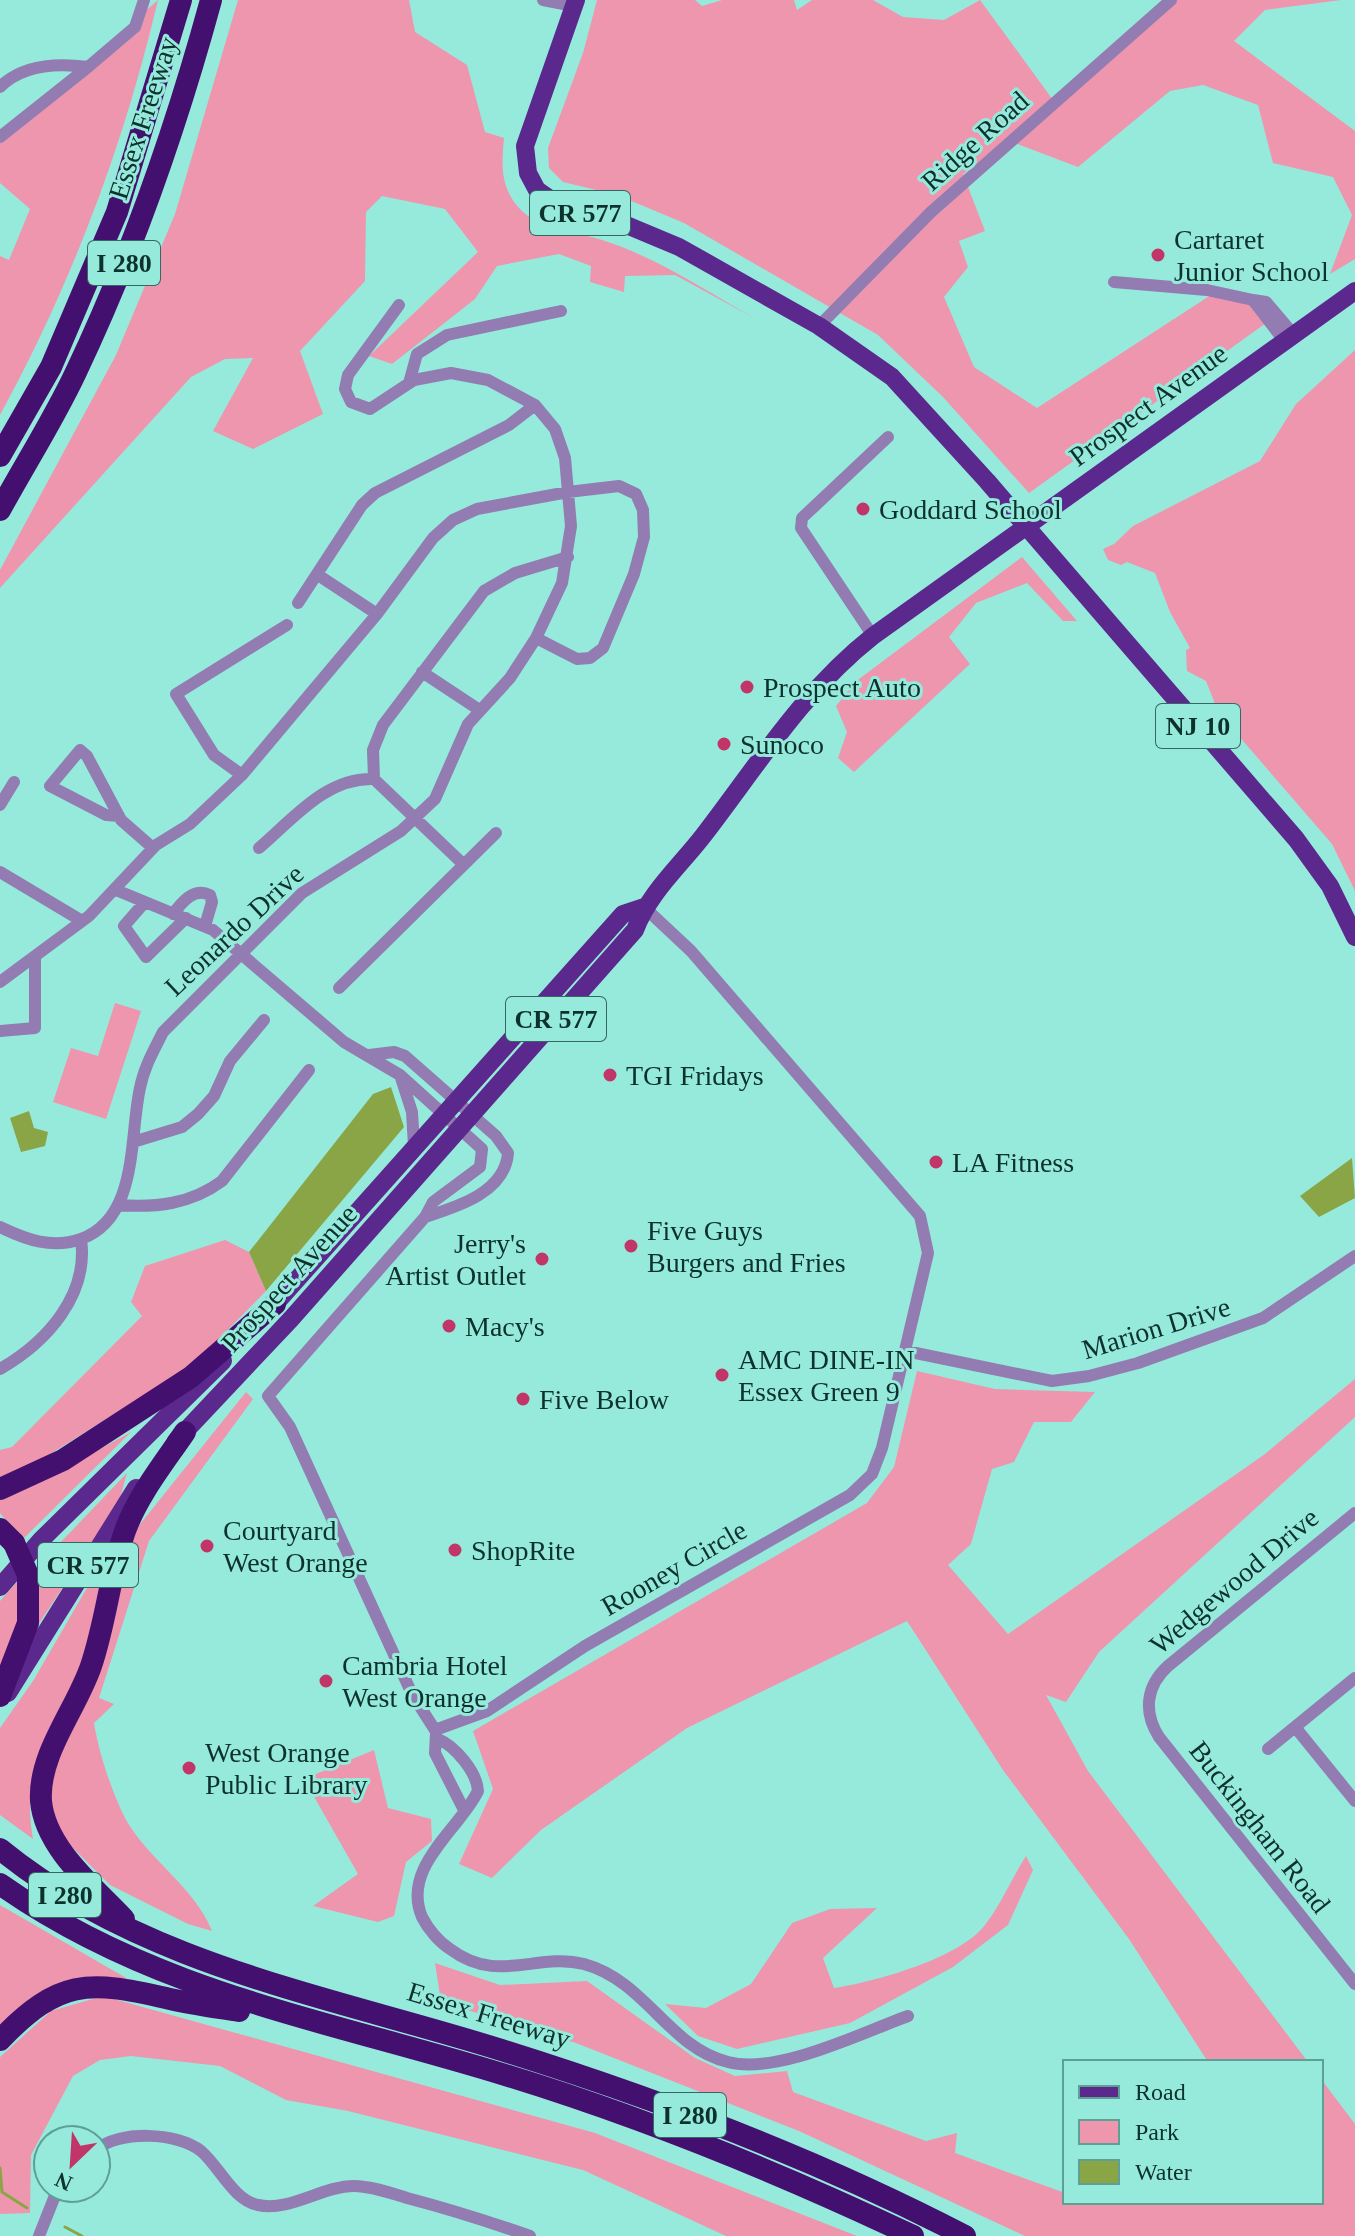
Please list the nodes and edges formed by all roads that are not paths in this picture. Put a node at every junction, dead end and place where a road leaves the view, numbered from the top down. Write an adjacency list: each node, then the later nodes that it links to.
1 (144, 0): 7 (street)
2 (181, 0): 19 (highway, Essex Freeway / I 280)
3 (211, 0): 21 (highway, Essex Freeway / I 280)
4 (543, 0): 6 (street)
5 (1171, 0): 14 (street, Ridge Road)
6 (575, 3): 14 (main road, CR 577)
7 (88, 67): 8 (street); 9 (street)
8 (0, 87)
9 (0, 137)
10 (1114, 282): 15 (street)
11 (1355, 291): 15 (main road, Prospect Avenue)
12 (399, 305): 16 (street, Leonardo Drive)
13 (561, 311): 16 (street)
14 (819, 326): 22 (main road, CR 577)
15 (1290, 338): 22 (main road, Prospect Avenue)
16 (409, 383): 17 (street, Leonardo Drive)
17 (535, 405): 20 (street, Leonardo Drive); 24 (street)
18 (888, 437): 28 (street)
19 (0, 456)
20 (568, 492): 23 (street, Leonardo Drive); 26 (street); 29 (street)
21 (0, 510)
22 (1025, 527): 28 (main road, Prospect Avenue / CR 577); 50 (main road, NJ 10)
23 (568, 557): 29 (street, Leonardo Drive); 30 (street)
24 (318, 575): 25 (street); 26 (street)
25 (298, 603)
26 (377, 614): 32 (street)
27 (287, 625): 32 (street)
28 (873, 636): 45 (main road, Prospect Avenue / CR 577)
29 (536, 638): 31 (street, Leonardo Drive)
30 (422, 672): 31 (street); 33 (street)
31 (478, 709): 37 (street, Leonardo Drive)
32 (242, 775): 39 (street)
33 (374, 779): 37 (street); 40 (street)
34 (14, 782): 35 (street)
35 (0, 805)
36 (119, 816): 36 (street); 39 (street)
37 (416, 819): 41 (street); 51 (street, Leonardo Drive)
38 (496, 833): 41 (street)
39 (153, 848): 43 (street)
40 (259, 848)
41 (463, 864): 54 (street)
42 (0, 872): 48 (street)
43 (116, 890): 44 (street); 48 (street)
44 (144, 903): 46 (street); 47 (street)
45 (644, 907): 60 (main road, Prospect Avenue / CR 577); 61 (main road, Prospect Avenue / CR 577); 70 (street, Rooney Circle)
46 (173, 914): 47 (street); 49 (street)
47 (186, 918): 49 (street)
48 (82, 921): 52 (street)
49 (205, 926): 51 (street)
50 (1355, 937)
51 (243, 954): 57 (street); 62 (street, Leonardo Drive)
52 (35, 956): 53 (street); 56 (street)
53 (0, 982)
54 (339, 988)
55 (264, 1020): 62 (street)
56 (0, 1031)
57 (369, 1055): 59 (street); 60 (street)
58 (309, 1070): 64 (street)
59 (400, 1075): 60 (street); 63 (street)
60 (450, 1106): 61 (street); 63 (main road, Prospect Avenue / CR 577)
61 (466, 1121): 65 (street); 65 (street); 72 (main road, Prospect Avenue / CR 577)
62 (133, 1142): 64 (street, Leonardo Drive)
63 (414, 1146): 69 (main road, Prospect Avenue / CR 577)
64 (118, 1205): 67 (street)
65 (425, 1217): 81 (street)
66 (0, 1227): 67 (street)
67 (81, 1239): 71 (street)
68 (1355, 1256): 70 (street, Marion Drive)
69 (275, 1304): 73 (highway); 76 (main road, Prospect Avenue / CR 577)
70 (906, 1351): 81 (street, Rooney Circle)
71 (0, 1369)
72 (185, 1432): 79 (main road, Prospect Avenue / CR 577); 88 (highway)
73 (0, 1489)
74 (1355, 1513): 82 (street, Wedgewood Drive)
75 (7, 1536): 78 (highway, bridge)
76 (0, 1587)
77 (1355, 1678): 80 (street)
78 (0, 1696)
79 (0, 1705)
80 (1295, 1727): 83 (street); 84 (street)
81 (437, 1734): 85 (street); 85 (street)
82 (1159, 1737): 89 (street, Buckingham Road)
83 (1268, 1749)
84 (1355, 1801)
85 (464, 1810): 90 (street)
86 (0, 1849): 88 (highway, Essex Freeway / I 280)
87 (0, 1884): 91 (highway, Essex Freeway / I 280)
88 (136, 1932): 95 (highway, Essex Freeway / I 280)
89 (1355, 1984)
90 (908, 2016)
91 (352, 2031): 92 (highway); 98 (highway, Essex Freeway / I 280)
92 (0, 2040)
93 (112, 2142): 97 (street)
94 (52, 2204): 96 (street)
95 (955, 2231): 99 (highway, Essex Freeway)
96 (39, 2236)
97 (530, 2236)
98 (913, 2236)
99 (972, 2236)

